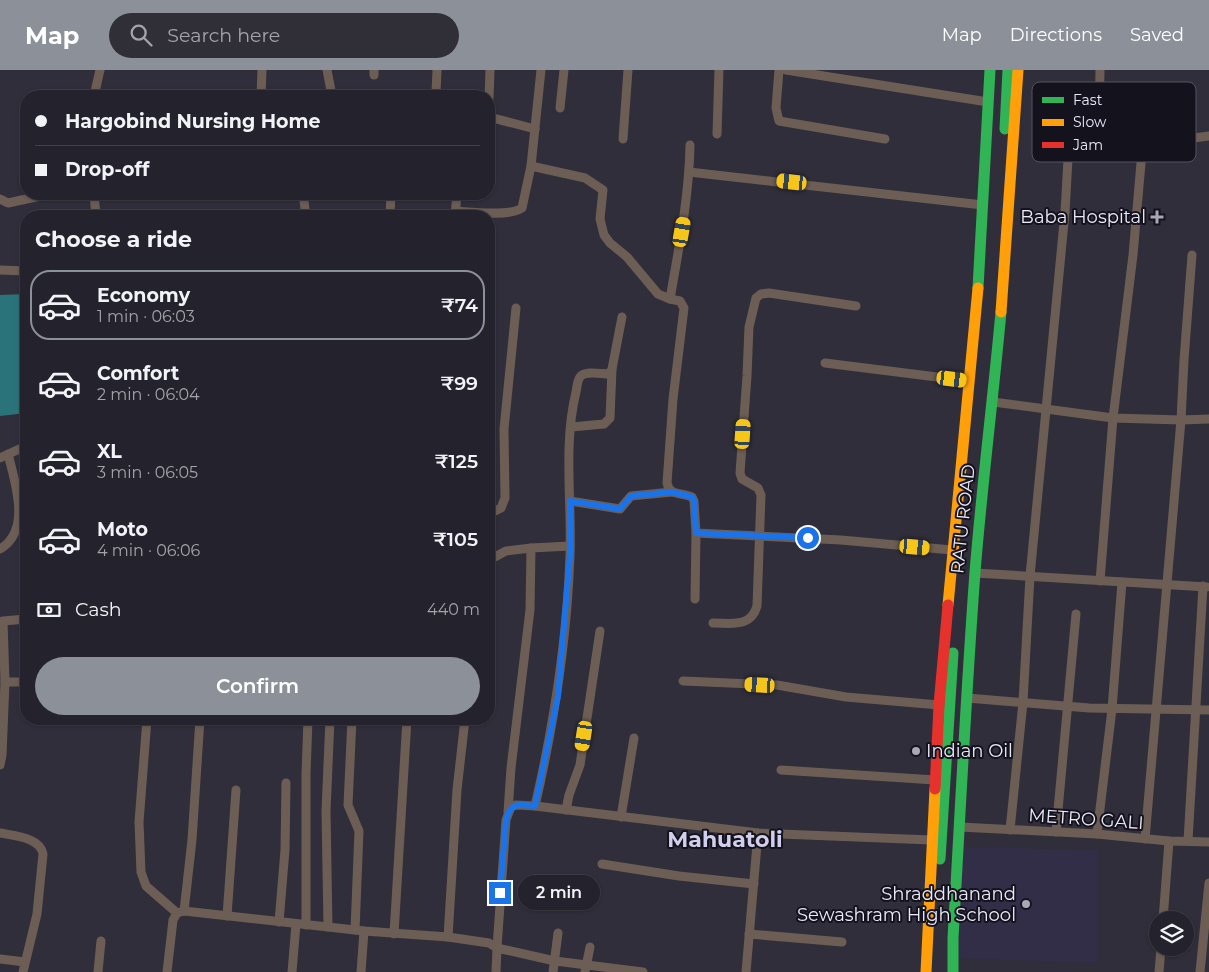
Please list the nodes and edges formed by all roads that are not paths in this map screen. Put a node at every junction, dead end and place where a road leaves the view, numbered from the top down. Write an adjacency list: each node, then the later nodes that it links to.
1 (100, 70): 16 (street)
2 (262, 70): 17 (street)
3 (327, 70): 18 (street)
4 (437, 70): 19 (street)
5 (490, 70): 20 (street)
6 (540, 70): 24 (street)
7 (564, 70): 22 (street)
8 (628, 70): 28 (street)
9 (719, 70): 25 (street)
10 (779, 70): 29 (street)
11 (786, 70): 21 (street)
12 (990, 70): 21 (main road, RATU ROAD)
13 (998, 70): 152 (main road)
14 (1008, 70): 153 (main road)
15 (1018, 70): 49 (main road, RATU ROAD)
16 (95, 90)
17 (262, 90)
18 (331, 90)
19 (436, 90)
20 (489, 90)
21 (988, 102): 37 (main road, RATU ROAD)
22 (560, 108)
23 (495, 119): 24 (street)
24 (535, 129): 33 (street)
25 (717, 134)
26 (1209, 136): 27 (street)
27 (1196, 138)
28 (623, 139)
29 (884, 139)
30 (690, 146): 34 (street)
31 (1068, 162): 50 (street)
32 (1141, 162): 51 (street)
33 (530, 166): 38 (street); 42 (street)
34 (689, 172): 37 (street); 42 (street)
35 (0, 199): 36 (street)
36 (22, 200)
37 (983, 205): 48 (main road, RATU ROAD)
38 (495, 213)
39 (1192, 255): 53 (street)
40 (0, 270): 41 (street)
41 (20, 271)
42 (670, 298): 57 (street)
43 (856, 306): 61 (street)
44 (516, 308): 59 (street)
45 (622, 317): 47 (street)
46 (825, 363): 48 (street)
47 (612, 370): 54 (street); 54 (street)
48 (969, 381): 65 (main road, RATU ROAD)
49 (993, 402): 50 (street); 67 (main road, RATU ROAD)
50 (1045, 409): 51 (street); 68 (street)
51 (1113, 418): 53 (street); 69 (street)
52 (1209, 419): 53 (street)
53 (1181, 420): 71 (street)
54 (571, 427): 58 (street)
55 (20, 449): 56 (street)
56 (4, 456): 64 (street)
57 (672, 492): 58 (street); 60 (street)
58 (570, 501): 62 (street)
59 (495, 511)
60 (696, 533): 61 (street); 73 (street)
61 (759, 535): 65 (street); 76 (street)
62 (570, 546): 63 (street); 102 (street)
63 (531, 548): 66 (street); 104 (street)
64 (0, 549)
65 (952, 550): 83 (main road, RATU ROAD)
66 (495, 557)
67 (975, 573): 68 (street); 81 (main road, RATU ROAD)
68 (1030, 576): 69 (street); 82 (street)
69 (1100, 581): 70 (street)
70 (1122, 582): 71 (street); 85 (street)
71 (1166, 584): 72 (street); 86 (street)
72 (1206, 587): 87 (street)
73 (695, 599)
74 (1076, 614): 84 (street)
75 (20, 620): 79 (street)
76 (713, 623)
77 (600, 631): 103 (street)
78 (682, 681): 83 (street)
79 (5, 682): 80 (street); 97 (street)
80 (20, 682)
81 (967, 698): 82 (street); 106 (main road, RATU ROAD)
82 (1023, 702): 84 (street); 107 (street)
83 (939, 705): 99 (main road, RATU ROAD)
84 (1069, 706): 85 (street); 108 (street)
85 (1112, 709): 86 (street); 111 (street)
86 (1157, 710): 87 (street); 112 (street)
87 (1196, 710): 88 (street); 115 (street)
88 (1209, 710)
89 (146, 725): 121 (street)
90 (200, 725): 121 (street)
91 (308, 725): 125 (street)
92 (330, 725): 126 (street)
93 (352, 725): 127 (street)
94 (407, 725): 129 (street)
95 (464, 725): 132 (street)
96 (634, 738): 105 (street)
97 (0, 765)
98 (781, 770): 99 (street)
99 (935, 780): 113 (main road, RATU ROAD)
100 (286, 783): 123 (street)
101 (236, 790): 122 (street)
102 (535, 806): 103 (street); 104 (street)
103 (566, 810): 105 (street)
104 (508, 812): 136 (street)
105 (621, 817): 110 (street)
106 (960, 827): 107 (street, METRO GALI); 154 (main road, RATU ROAD)
107 (1010, 830): 108 (street, METRO GALI)
108 (1056, 832): 111 (street, METRO GALI)
109 (0, 833): 140 (street)
110 (758, 833): 113 (street); 119 (street)
111 (1097, 834): 112 (street, METRO GALI)
112 (1145, 839): 114 (street, METRO GALI)
113 (931, 840): 151 (main road, RATU ROAD)
114 (1170, 841): 115 (street, METRO GALI); 120 (street)
115 (1188, 841): 116 (street, METRO GALI)
116 (1209, 842)
117 (602, 864): 119 (street)
118 (1209, 883): 156 (street)
119 (754, 884): 131 (street)
120 (1164, 911)
121 (180, 912): 122 (street); 144 (street)
122 (227, 916): 123 (street)
123 (279, 922): 124 (street)
124 (296, 924): 125 (street); 145 (street)
125 (306, 925): 126 (street)
126 (328, 927): 127 (street)
127 (355, 930): 128 (street)
128 (364, 931): 129 (street); 146 (street)
129 (394, 934): 132 (street)
130 (558, 934): 139 (street)
131 (749, 934): 134 (street); 150 (street)
132 (448, 937): 136 (street)
133 (101, 941): 143 (street)
134 (842, 942)
135 (590, 947): 141 (street)
136 (496, 948): 139 (street); 147 (street)
137 (1160, 956): 155 (street)
138 (0, 959): 140 (street)
139 (554, 960): 141 (street); 148 (street)
140 (26, 962): 142 (street)
141 (586, 968): 149 (street)
142 (23, 972)
143 (98, 972)
144 (167, 972)
145 (292, 972)
146 (361, 972)
147 (496, 972)
148 (553, 972)
149 (643, 972)
150 (746, 972)
151 (926, 972)
152 (935, 972)
153 (945, 972)
154 (954, 972)
155 (1159, 972)
156 (1200, 972)

